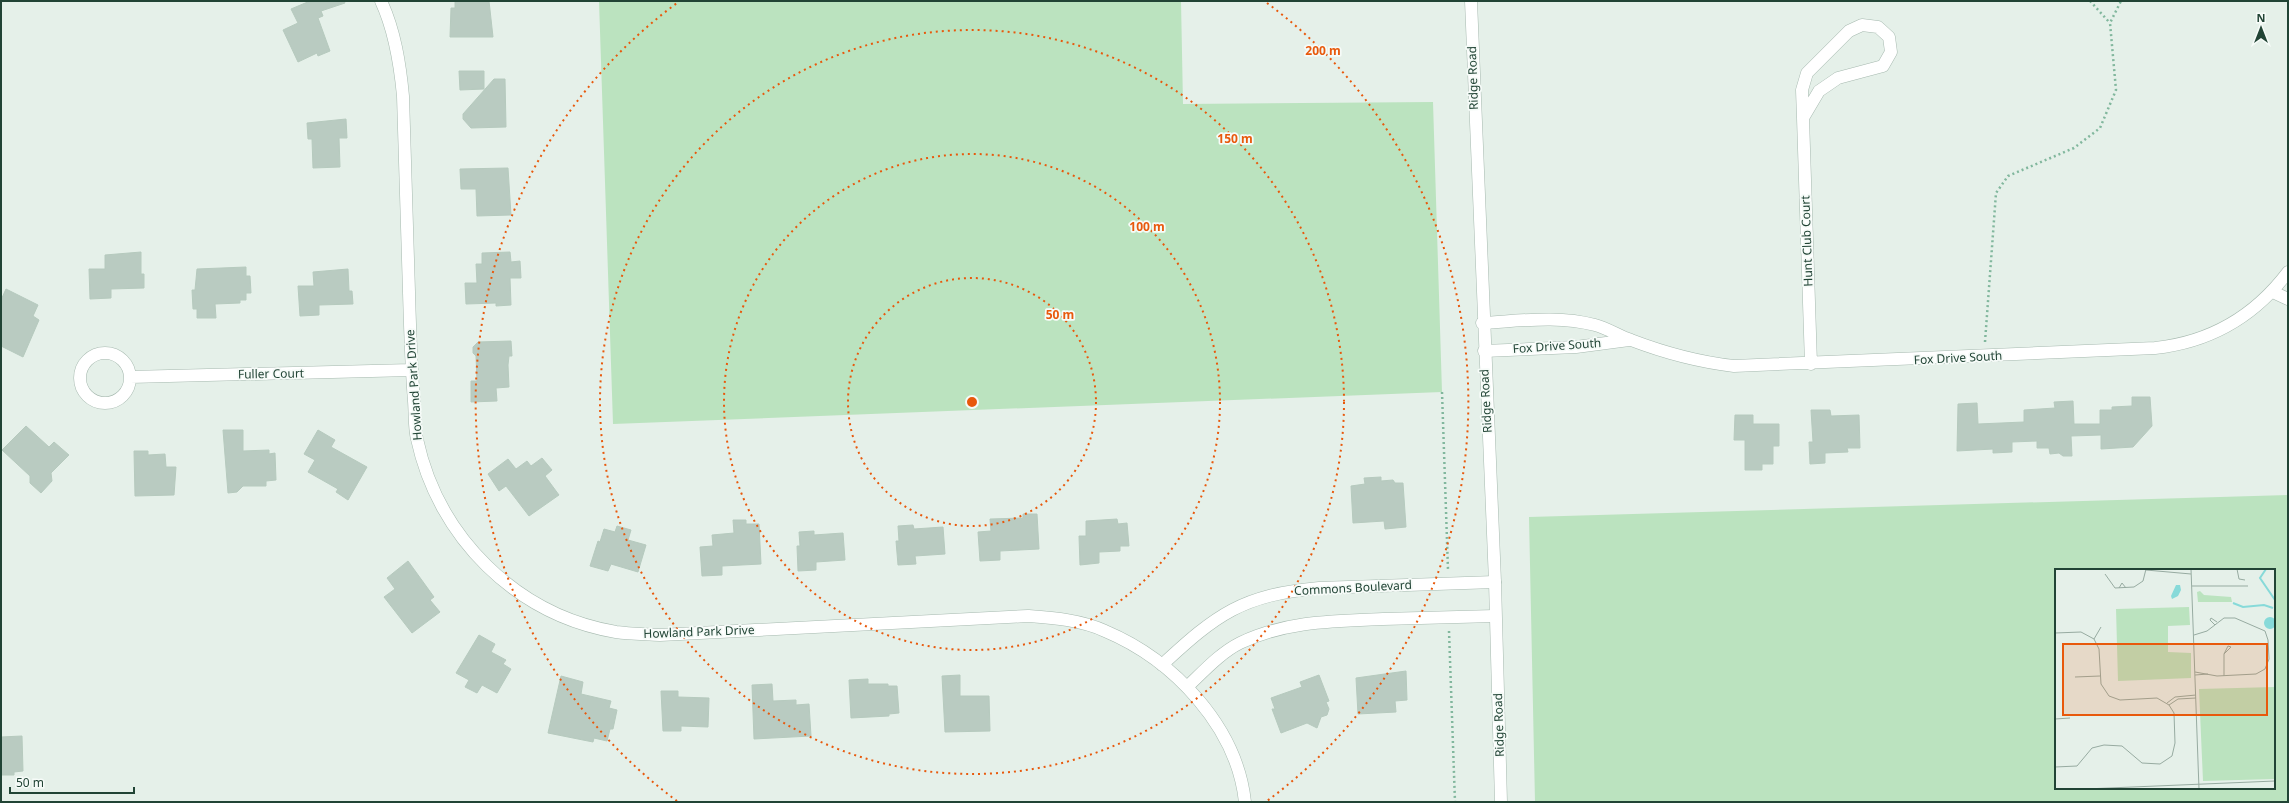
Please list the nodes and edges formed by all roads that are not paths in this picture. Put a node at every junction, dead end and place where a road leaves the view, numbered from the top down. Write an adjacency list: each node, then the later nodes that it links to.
1 (381, 1): 11 (street, Howland Park Drive)
2 (1470, 1): 7 (street, Ridge Road)
3 (1804, 118): 3 (street, Hunt Club Court); 10 (street, Hunt Club Court)
4 (2288, 272): 5 (street, Fox Drive South)
5 (2273, 292): 6 (street); 10 (street, Fox Drive South)
6 (2288, 299)
7 (1482, 322): 8 (street, Fox Drive South); 9 (street, Ridge Road)
8 (1630, 340): 9 (street, Fox Drive South); 10 (street, Fox Drive South)
9 (1484, 351): 13 (street, Ridge Road)
10 (1811, 364)
11 (411, 370): 12 (street, Fuller Court); 15 (street, Howland Park Drive)
12 (130, 377): 12 (street)
13 (1494, 582): 14 (street, Ridge Road); 15 (street, Commons Boulevard)
14 (1495, 616): 16 (street); 18 (street, Ridge Road)
15 (1162, 665): 16 (street, Howland Park Drive)
16 (1187, 687): 17 (street, Howland Park Drive)
17 (1245, 802)
18 (1501, 802)

